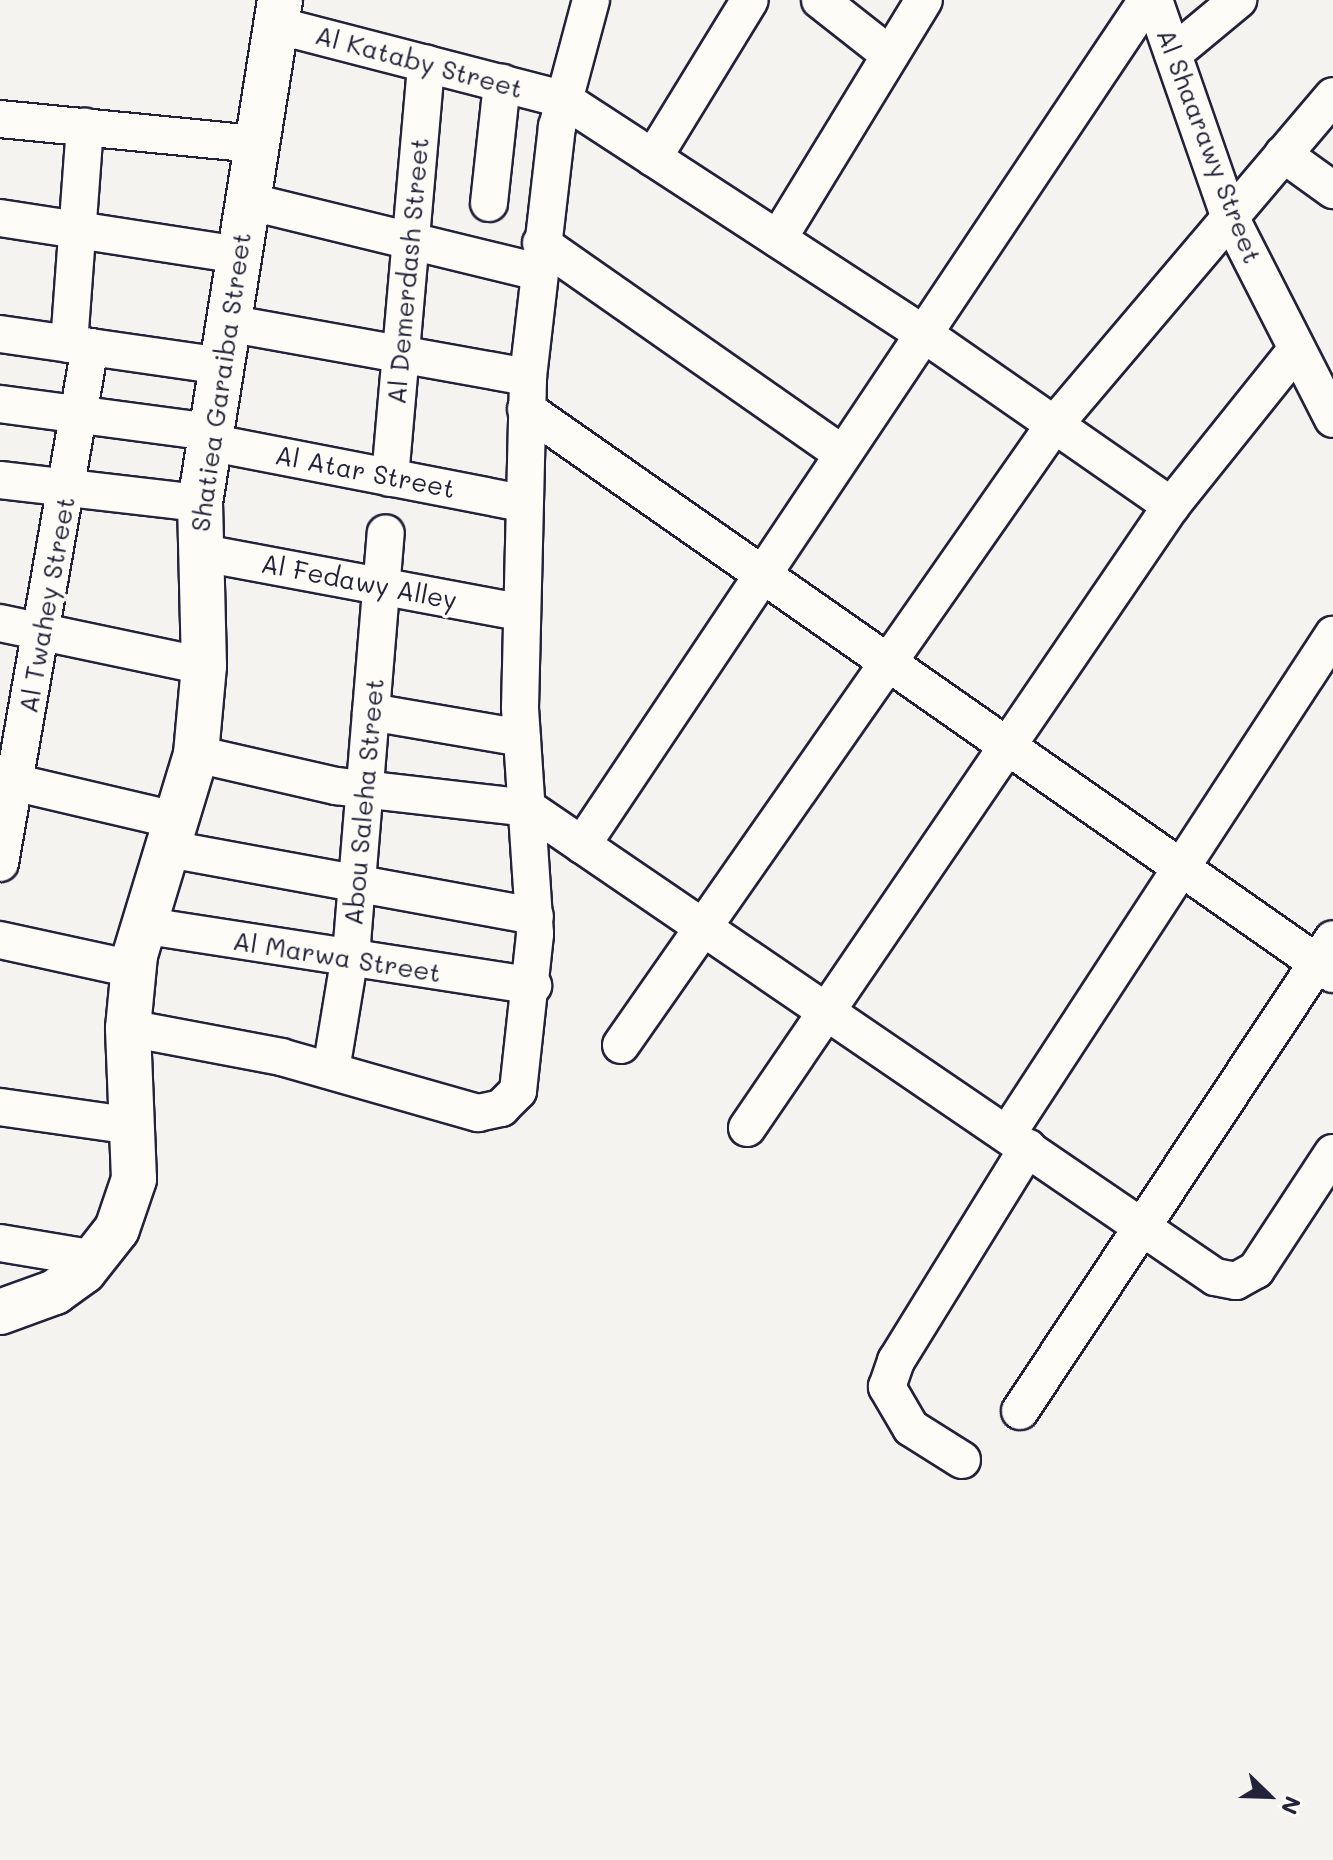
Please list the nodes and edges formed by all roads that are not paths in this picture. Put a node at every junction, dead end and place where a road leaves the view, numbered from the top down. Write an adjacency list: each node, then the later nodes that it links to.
1 (591, 0): 14 (street)
2 (750, 0): 19 (street)
3 (820, 0): 10 (street)
4 (924, 0): 10 (street)
5 (1147, 0): 31 (street)
6 (1154, 0): 9 (street, Al Shaarawy Street)
7 (1238, 0): 9 (street)
8 (278, 12): 11 (street, Al Kataby Street); 17 (street, Shatiea Garaiba Street)
9 (1173, 54): 23 (street, Al Shaarawy Street)
10 (890, 55): 26 (street)
11 (426, 64): 12 (street, Al Kataby Street); 27 (street, Al Demerdash Street)
12 (502, 83): 14 (street, Al Kataby Street); 22 (street)
13 (1333, 96): 18 (street)
14 (563, 99): 19 (street, Al Kataby Street); 29 (street)
15 (0, 119): 16 (street)
16 (85, 127): 17 (street); 25 (street, Al Twahey Street)
17 (256, 144): 21 (street, Shatiea Garaiba Street)
18 (1283, 154): 20 (street); 23 (street)
19 (653, 158): 26 (street, Al Kataby Street)
20 (1333, 190)
21 (247, 201): 27 (street); 28 (street, Shatiea Garaiba Street)
22 (489, 203)
23 (1228, 213): 34 (street, Al Shaarawy Street); 41 (street)
24 (0, 218): 25 (street)
25 (82, 231): 28 (street); 33 (street, Al Twahey Street)
26 (778, 239): 31 (street, Al Kataby Street)
27 (411, 241): 29 (street); 35 (street, Al Demerdash Street)
28 (239, 255): 30 (street, Shatiea Garaiba Street)
29 (540, 258): 37 (street); 43 (street)
30 (227, 323): 35 (street); 36 (street, Shatiea Garaiba Street)
31 (921, 332): 41 (street, Al Kataby Street); 43 (street)
32 (0, 334): 33 (street)
33 (80, 346): 36 (street); 39 (street, Al Twahey Street)
34 (1295, 351): 40 (street, Al Shaarawy Street); 49 (street)
35 (401, 354): 37 (street); 44 (street, Al Demerdash Street)
36 (221, 366): 42 (street, Shatiea Garaiba Street)
37 (527, 393): 48 (street); 52 (street)
38 (0, 404): 39 (street, Al Atar Street)
39 (80, 415): 42 (street, Al Atar Street); 46 (street, Al Twahey Street)
40 (1333, 419)
41 (1054, 425): 49 (street, Al Kataby Street); 58 (street)
42 (209, 437): 44 (street, Al Atar Street); 47 (street, Shatiea Garaiba Street)
43 (839, 452): 52 (street)
44 (390, 478): 48 (street, Al Atar Street)
45 (0, 480): 46 (street)
46 (68, 488): 47 (street); 56 (street, Al Twahey Street)
47 (200, 503): 51 (street, Shatiea Garaiba Street)
48 (522, 503): 54 (street)
49 (1171, 506): 62 (street)
50 (386, 533): 53 (street, Abou Saleha Street)
51 (198, 552): 53 (street, Al Fedawy Alley); 59 (street, Shatiea Garaiba Street)
52 (762, 574): 58 (street); 68 (street)
53 (382, 586): 54 (street, Al Fedawy Alley); 60 (street, Abou Saleha Street)
54 (520, 612): 61 (street)
55 (0, 623): 56 (street)
56 (43, 631): 59 (street); 64 (street, Al Twahey Street)
57 (1333, 635): 70 (street)
58 (887, 662): 62 (street); 74 (street)
59 (204, 666): 63 (street, Shatiea Garaiba Street)
60 (371, 712): 61 (street); 65 (street, Abou Saleha Street)
61 (522, 738): 66 (street)
62 (1011, 748): 70 (street); 80 (street)
63 (196, 754): 65 (street); 67 (street, Shatiea Garaiba Street)
64 (8, 781): 67 (street); 69 (street, Al Twahey Street)
65 (365, 791): 66 (street); 71 (street, Abou Saleha Street)
66 (528, 808): 68 (street); 72 (street)
67 (174, 835): 71 (street); 73 (street, Shatiea Garaiba Street)
68 (582, 845): 74 (street)
69 (0, 863)
70 (1182, 866): 76 (street); 87 (street)
71 (357, 887): 72 (street); 77 (street, Abou Saleha Street)
72 (535, 916): 79 (street)
73 (141, 925): 77 (street, Al Marwa Street); 78 (street, Shatiea Garaiba Street)
74 (705, 928): 80 (street); 82 (street)
75 (0, 940): 78 (street)
76 (1328, 959): 89 (street)
77 (350, 962): 79 (street, Al Marwa Street); 83 (street, Abou Saleha Street)
78 (133, 969): 81 (street, Shatiea Garaiba Street)
79 (533, 986): 83 (street)
80 (831, 1014): 86 (street); 87 (street)
81 (128, 1028): 83 (street); 85 (street, Shatiea Garaiba Street)
82 (621, 1045)
83 (331, 1070)
84 (0, 1107): 85 (street)
85 (134, 1126): 91 (street, Shatiea Garaiba Street)
86 (747, 1128)
87 (1018, 1140): 89 (street); 94 (street)
88 (1333, 1153): 89 (street)
89 (1142, 1226): 93 (street)
90 (0, 1243): 91 (street)
91 (96, 1259): 92 (street, Shatiea Garaiba Street)
92 (0, 1312)
93 (1020, 1411)
94 (962, 1460)

